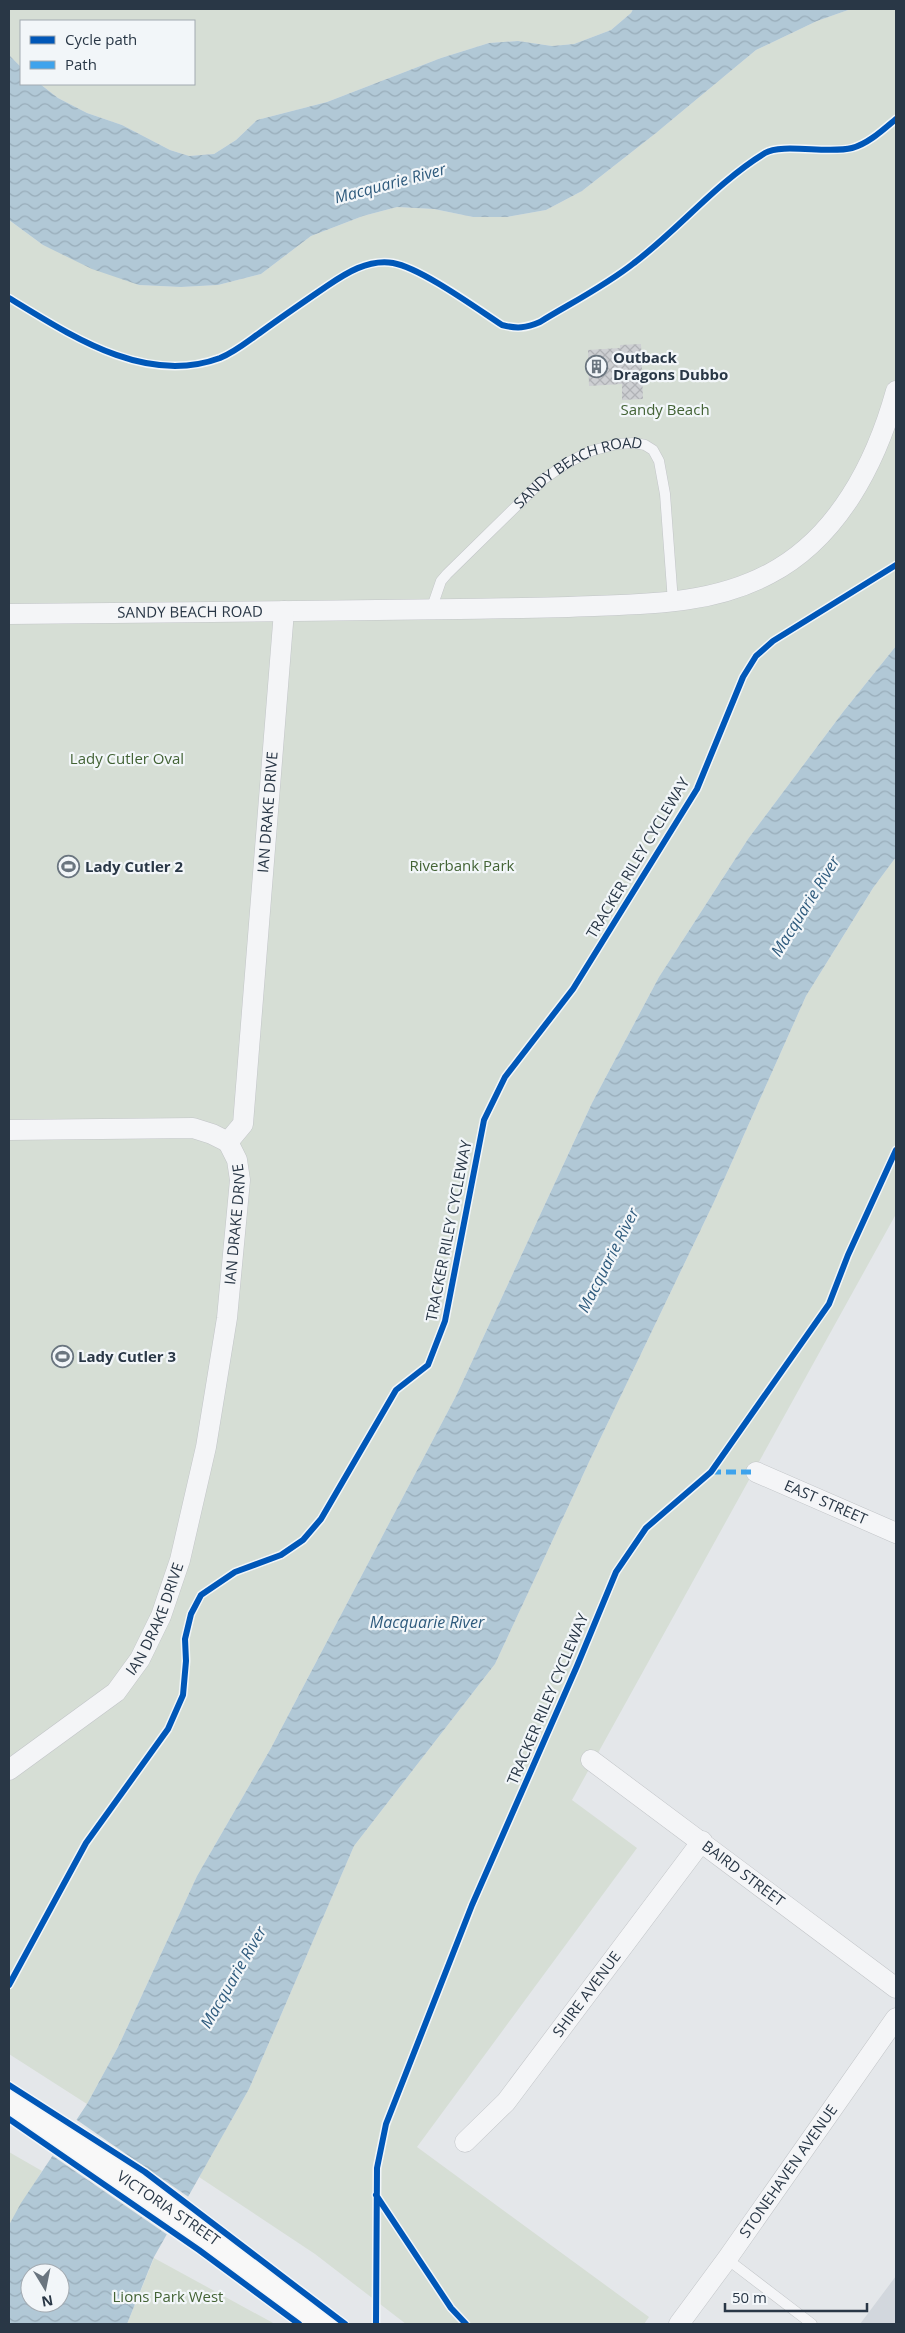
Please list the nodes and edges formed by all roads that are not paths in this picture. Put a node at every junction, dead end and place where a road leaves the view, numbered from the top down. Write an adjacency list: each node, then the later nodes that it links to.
1 (896, 391): 2 (street, SANDY BEACH ROAD)
2 (673, 602): 3 (street, SANDY BEACH ROAD); 3 (lane, SANDY BEACH ROAD)
3 (431, 610): 4 (street, SANDY BEACH ROAD)
4 (284, 611): 5 (street, SANDY BEACH ROAD); 7 (street, IAN DRAKE DRIVE)
5 (9, 614)
6 (9, 1130): 7 (street)
7 (228, 1142): 11 (street, IAN DRAKE DRIVE)
8 (756, 1472): 9 (street, EAST STREET)
9 (896, 1533)
10 (591, 1760): 12 (street, BAIRD STREET)
11 (9, 1770)
12 (702, 1841): 13 (street, BAIRD STREET); 16 (street, SHIRE AVENUE)
13 (896, 1988)
14 (896, 2018): 17 (street, STONEHAVEN AVENUE)
15 (9, 2101): 18 (highway, VICTORIA STREET)
16 (465, 2142)
17 (727, 2259): 19 (street, STONEHAVEN AVENUE); 20 (lane)
18 (324, 2324)
19 (679, 2324)
20 (812, 2324)

